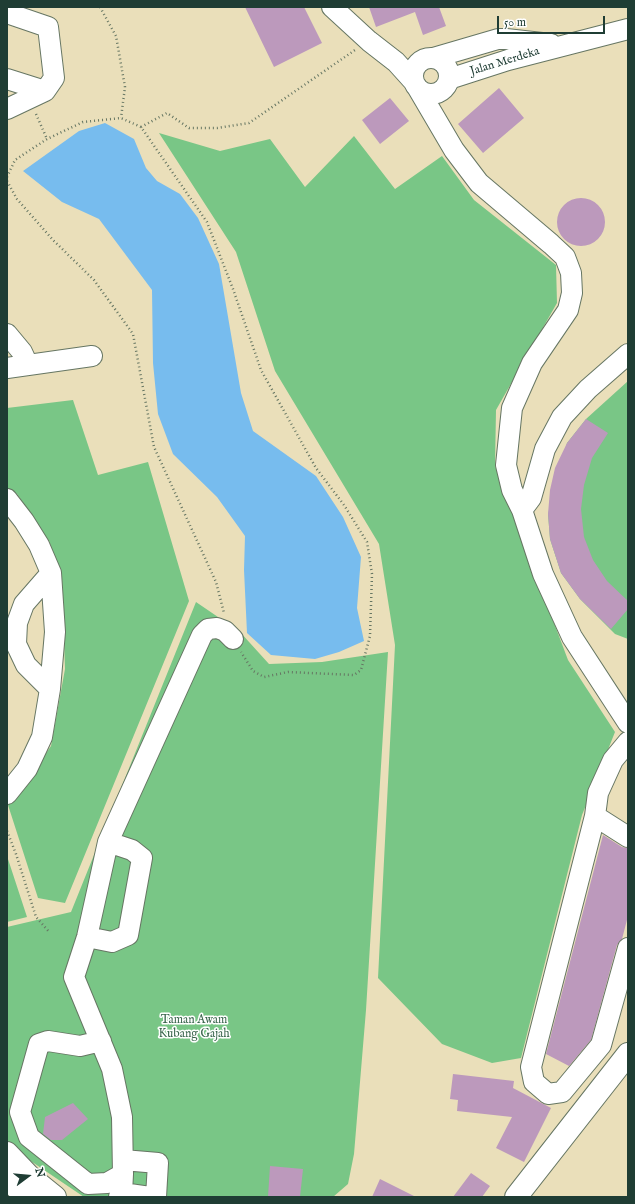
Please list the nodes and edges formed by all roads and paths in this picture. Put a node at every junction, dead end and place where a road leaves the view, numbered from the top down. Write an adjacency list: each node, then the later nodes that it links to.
1 (100, 7): 12 (path)
2 (332, 7): 5 (street)
3 (7, 13): 10 (street)
4 (628, 29): 6 (street, Jalan Merdeka)
5 (369, 41): 7 (street); 14 (path)
6 (561, 45): 7 (street, Jalan Merdeka); 9 (street, Jalan Merdeka)
7 (420, 73): 9 (street); 9 (street); 13 (street)
8 (7, 79): 10 (street)
9 (444, 86): 13 (street)
10 (37, 94): 11 (street); 15 (path)
11 (7, 109)
12 (121, 118): 14 (path); 15 (path)
13 (438, 121): 24 (street)
14 (140, 127): 26 (path)
15 (47, 139): 16 (path)
16 (7, 177)
17 (7, 181): 26 (path)
18 (7, 334): 21 (street)
19 (628, 354): 24 (street)
20 (92, 356): 21 (street)
21 (28, 365): 22 (street)
22 (7, 368)
23 (7, 499): 25 (street)
24 (522, 510): 28 (street)
25 (51, 573): 27 (street); 27 (street)
26 (233, 639): 34 (street)
27 (50, 689): 30 (street)
28 (628, 723)
29 (628, 742): 31 (street)
30 (7, 794)
31 (595, 816): 33 (street); 39 (street)
32 (7, 831): 35 (path)
33 (628, 837)
34 (108, 842): 36 (street); 36 (street)
35 (50, 933)
36 (87, 937): 38 (street)
37 (628, 948): 39 (street)
38 (101, 1041): 43 (street); 43 (street)
39 (601, 1046): 40 (street)
40 (622, 1062): 48 (main road)
41 (7, 1153): 45 (main road)
42 (7, 1178): 44 (main road)
43 (122, 1181): 46 (street); 47 (street)
44 (26, 1197)
45 (55, 1197)
46 (150, 1197)
47 (156, 1197)
48 (516, 1197)

